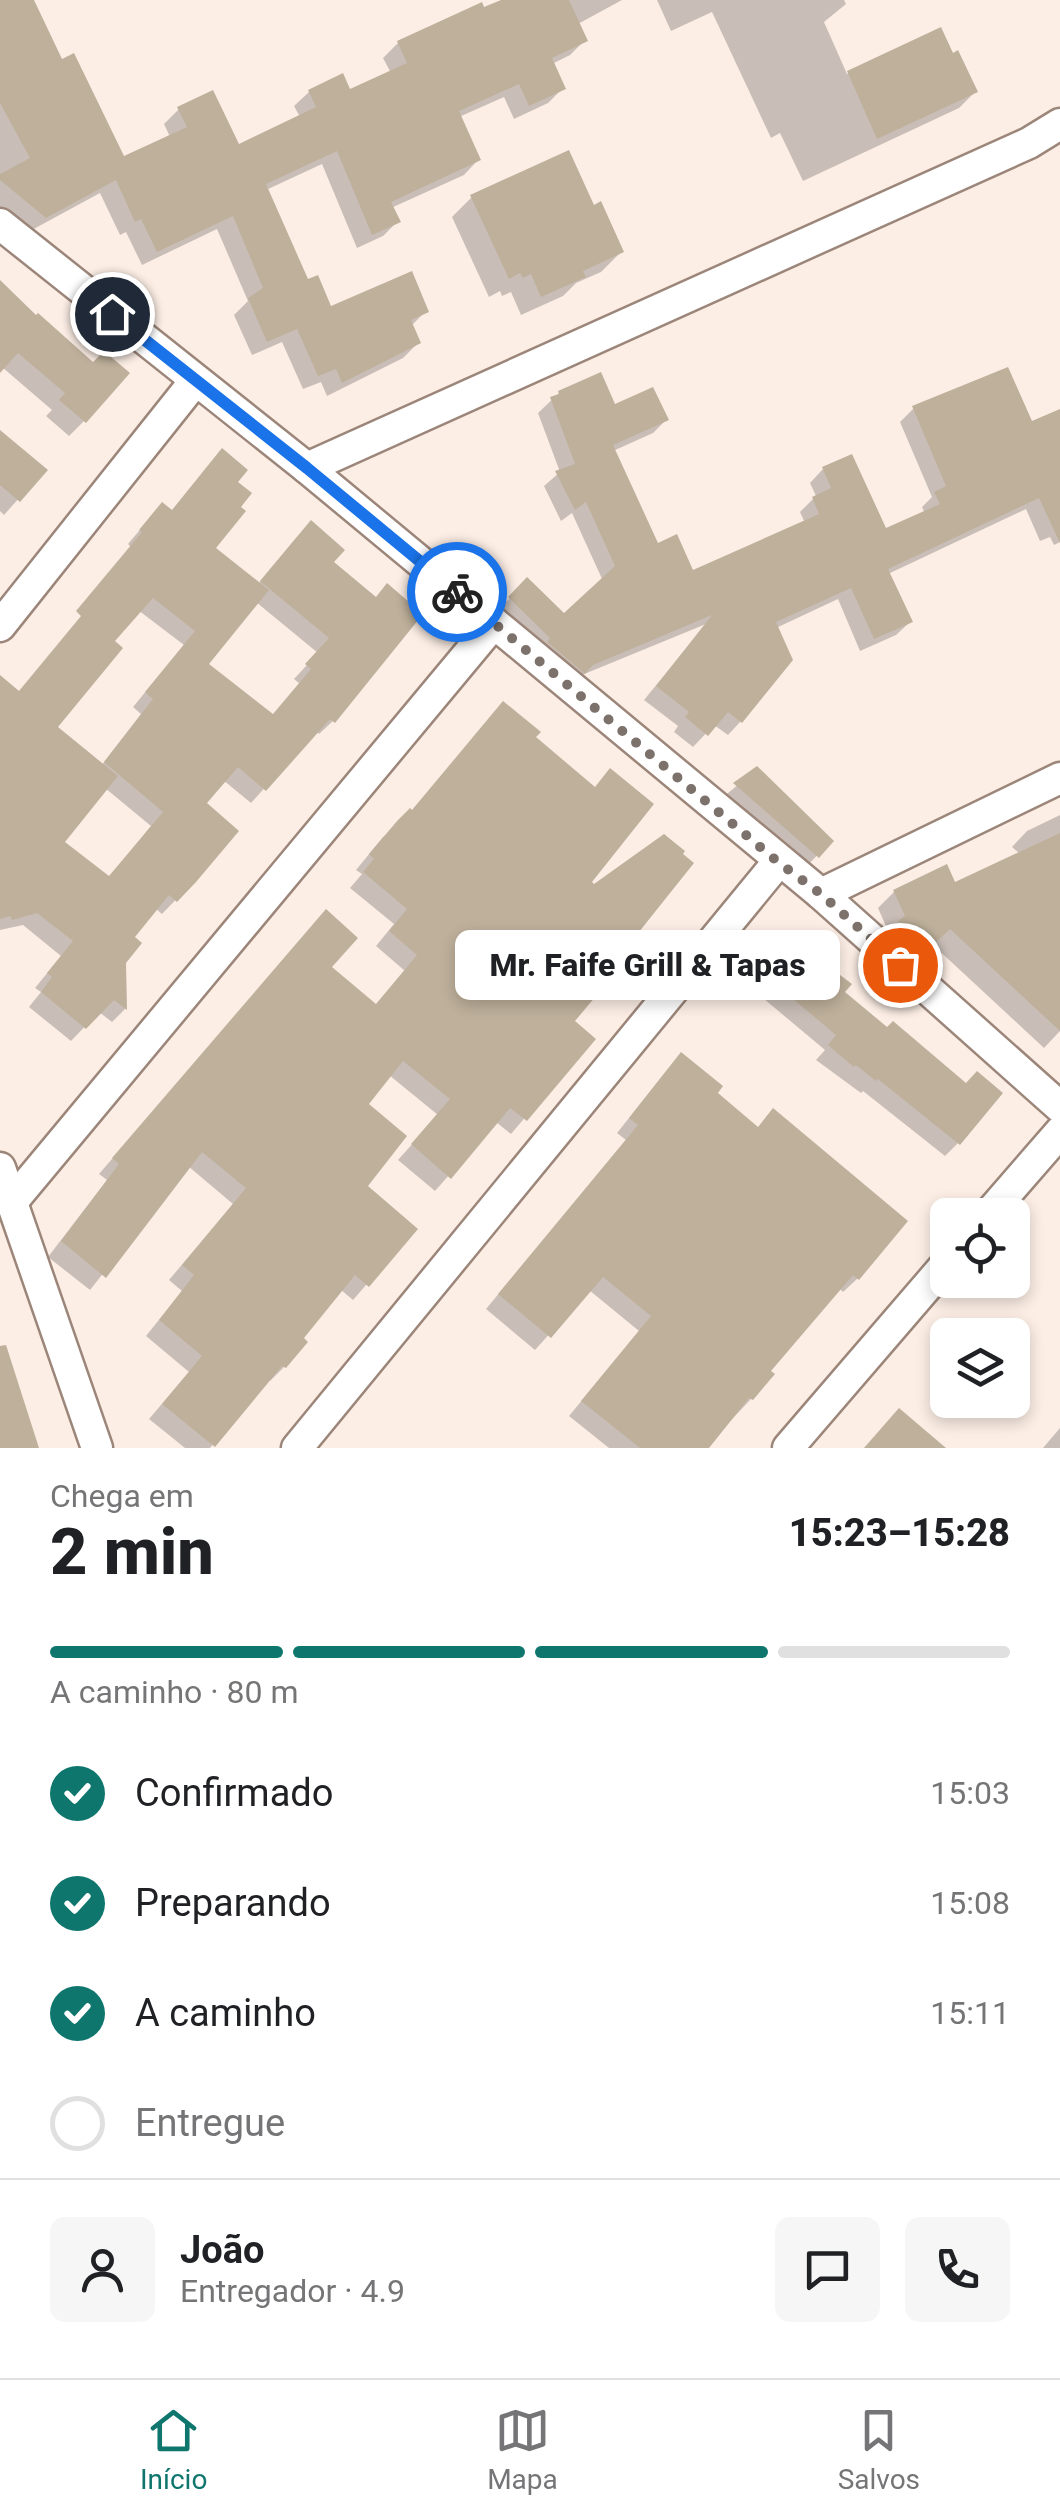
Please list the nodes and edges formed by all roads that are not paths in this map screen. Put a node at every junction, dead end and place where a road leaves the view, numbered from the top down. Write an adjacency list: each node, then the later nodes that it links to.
1 (1060, 124): 4 (street)
2 (0, 224): 3 (street)
3 (196, 381): 4 (street); 6 (street)
4 (307, 468): 5 (street)
5 (494, 623): 8 (street); 14 (street)
6 (0, 626)
7 (1060, 778): 9 (street)
8 (778, 862): 9 (street); 17 (street)
9 (821, 894): 10 (street)
10 (1060, 1107)
11 (1060, 1132): 13 (street)
12 (0, 1168): 14 (street)
13 (1003, 1198)
14 (12, 1202): 16 (street)
15 (930, 1283): 18 (street)
16 (96, 1448)
17 (298, 1448)
18 (788, 1448)

